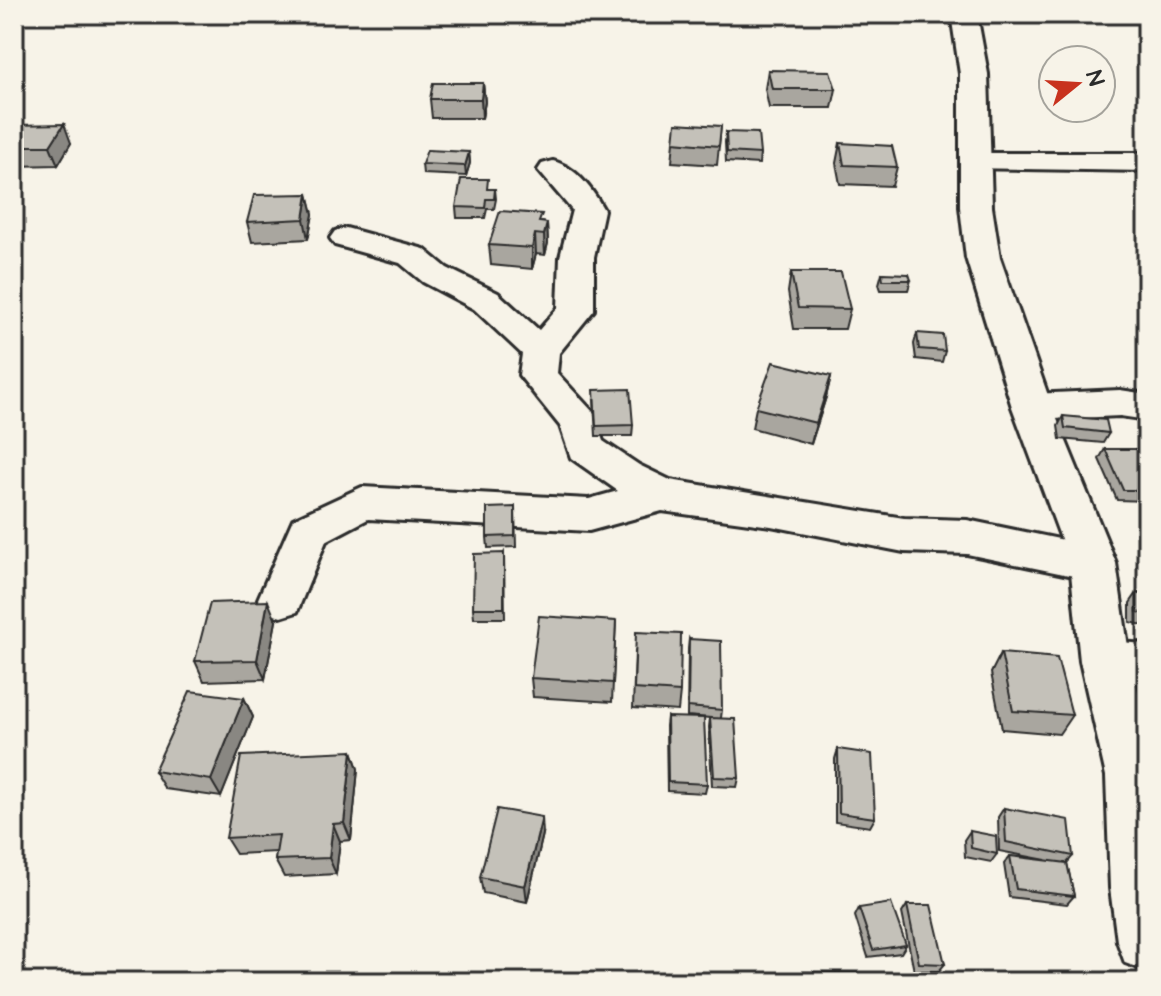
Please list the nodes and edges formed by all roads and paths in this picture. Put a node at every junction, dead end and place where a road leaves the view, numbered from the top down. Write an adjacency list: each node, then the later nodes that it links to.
1 (964, 14): 2 (street)
2 (976, 162): 3 (street); 7 (street)
3 (1147, 162)
4 (553, 170): 6 (street)
5 (346, 238): 6 (street)
6 (541, 351): 9 (street)
7 (1032, 407): 8 (street); 10 (street)
8 (1147, 407)
9 (662, 495): 10 (street); 11 (street)
10 (1093, 563): 12 (street)
11 (281, 599)
12 (1126, 663): 13 (street)
13 (1147, 941)

